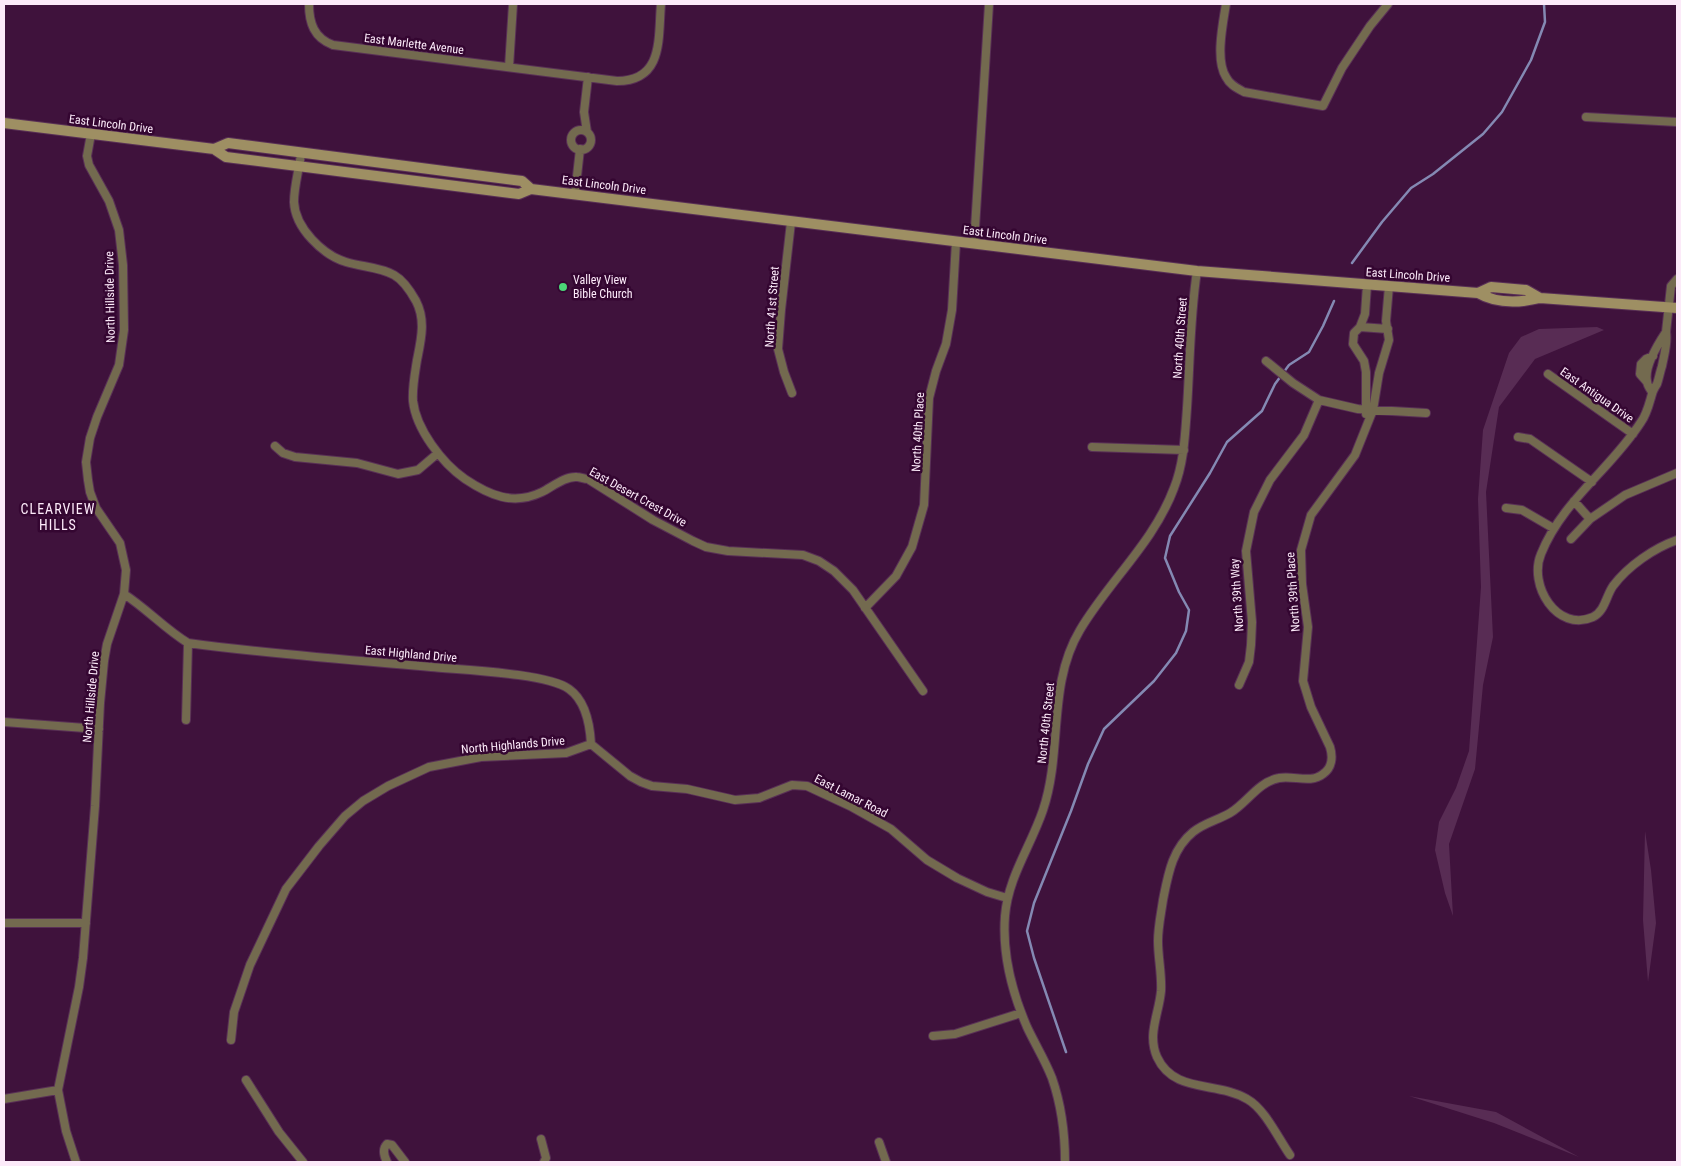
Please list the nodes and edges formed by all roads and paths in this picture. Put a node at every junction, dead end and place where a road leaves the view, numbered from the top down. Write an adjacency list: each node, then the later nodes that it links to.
1 (309, 4): 7 (street, East Marlette Avenue)
2 (513, 4): 7 (street)
3 (661, 4): 8 (street, East Marlette Avenue)
4 (989, 4): 24 (street)
5 (1226, 4): 6 (street)
6 (1388, 4)
7 (509, 67): 8 (street, East Marlette Avenue)
8 (588, 77): 9 (street)
9 (584, 112): 13 (street); 14 (street)
10 (1586, 117): 11 (street)
11 (1677, 122)
12 (4, 123): 15 (main road, East Lincoln Drive)
13 (576, 131): 14 (street); 17 (street)
14 (588, 132): 17 (street)
15 (90, 134): 16 (main road, East Lincoln Drive); 54 (street, North Hillside Drive)
16 (214, 150): 18 (main road, East Lincoln Drive); 19 (main road, East Lincoln Drive)
17 (580, 150): 21 (street)
18 (301, 154): 19 (street); 20 (main road, East Lincoln Drive)
19 (299, 166): 20 (main road, East Lincoln Drive); 45 (street)
20 (531, 189): 21 (main road, East Lincoln Drive)
21 (575, 194): 22 (main road, East Lincoln Drive)
22 (791, 222): 23 (main road, East Lincoln Drive); 36 (street, North 41st Street)
23 (956, 242): 24 (main road, East Lincoln Drive); 55 (street, North 40th Place)
24 (974, 244): 25 (main road, East Lincoln Drive)
25 (1197, 271): 27 (main road, East Lincoln Drive); 44 (street, North 40th Street)
26 (1677, 279): 29 (street, East Antigua Drive)
27 (1367, 285): 28 (main road, East Lincoln Drive); 30 (street, North 39th Place)
28 (1389, 286): 29 (main road, East Lincoln Drive); 32 (street, North 39th Place)
29 (1673, 308): 31 (street, East Antigua Drive)
30 (1360, 327): 32 (street); 38 (street, North 39th Place)
31 (1666, 327): 35 (street, East Antigua Drive); 35 (street, East Antigua Drive)
32 (1388, 329): 38 (street, North 39th Place)
33 (1266, 361): 37 (street)
34 (1548, 374): 40 (street, East Antigua Drive)
35 (1652, 392): 40 (street, East Antigua Drive)
36 (792, 393)
37 (1319, 400): 38 (street); 57 (street, North 39th Way)
38 (1370, 410): 39 (street); 74 (street, North 39th Place)
39 (1426, 413)
40 (1632, 434): 47 (street, East Antigua Drive)
41 (1518, 436): 47 (street)
42 (275, 446): 45 (street)
43 (1092, 447): 44 (street)
44 (1184, 450): 63 (street, North 40th Street)
45 (438, 453): 55 (street, East Desert Crest Drive)
46 (1677, 473): 50 (street)
47 (1592, 482): 48 (street, East Antigua Drive)
48 (1574, 500): 50 (street); 51 (street, East Antigua Drive)
49 (1506, 508): 51 (street)
50 (1590, 519): 52 (street)
51 (1553, 528): 53 (street, East Antigua Drive)
52 (1571, 539)
53 (1677, 540)
54 (124, 594): 56 (street); 61 (street, North Hillside Drive)
55 (865, 608): 58 (street, East Desert Crest Drive)
56 (188, 643): 59 (street); 62 (street, East Highland Drive)
57 (1239, 685)
58 (922, 691)
59 (186, 720)
60 (4, 722): 61 (street)
61 (99, 729): 65 (street, North Hillside Drive)
62 (591, 744): 63 (street, East Lamar Road); 68 (street, North Highlands Drive)
63 (1007, 898): 66 (street, North 40th Street)
64 (4, 923): 65 (street)
65 (86, 923): 70 (street, North Hillside Drive)
66 (1021, 1014): 67 (street); 81 (street, North 40th Street)
67 (933, 1036)
68 (231, 1040)
69 (246, 1080): 76 (street)
70 (58, 1090): 71 (street); 75 (street, North Hillside Drive)
71 (4, 1099)
72 (541, 1140): 79 (street)
73 (879, 1142): 80 (street)
74 (1290, 1155)
75 (76, 1162)
76 (303, 1162)
77 (387, 1162): 78 (street)
78 (406, 1162)
79 (544, 1162)
80 (886, 1162)
81 (1065, 1162)

